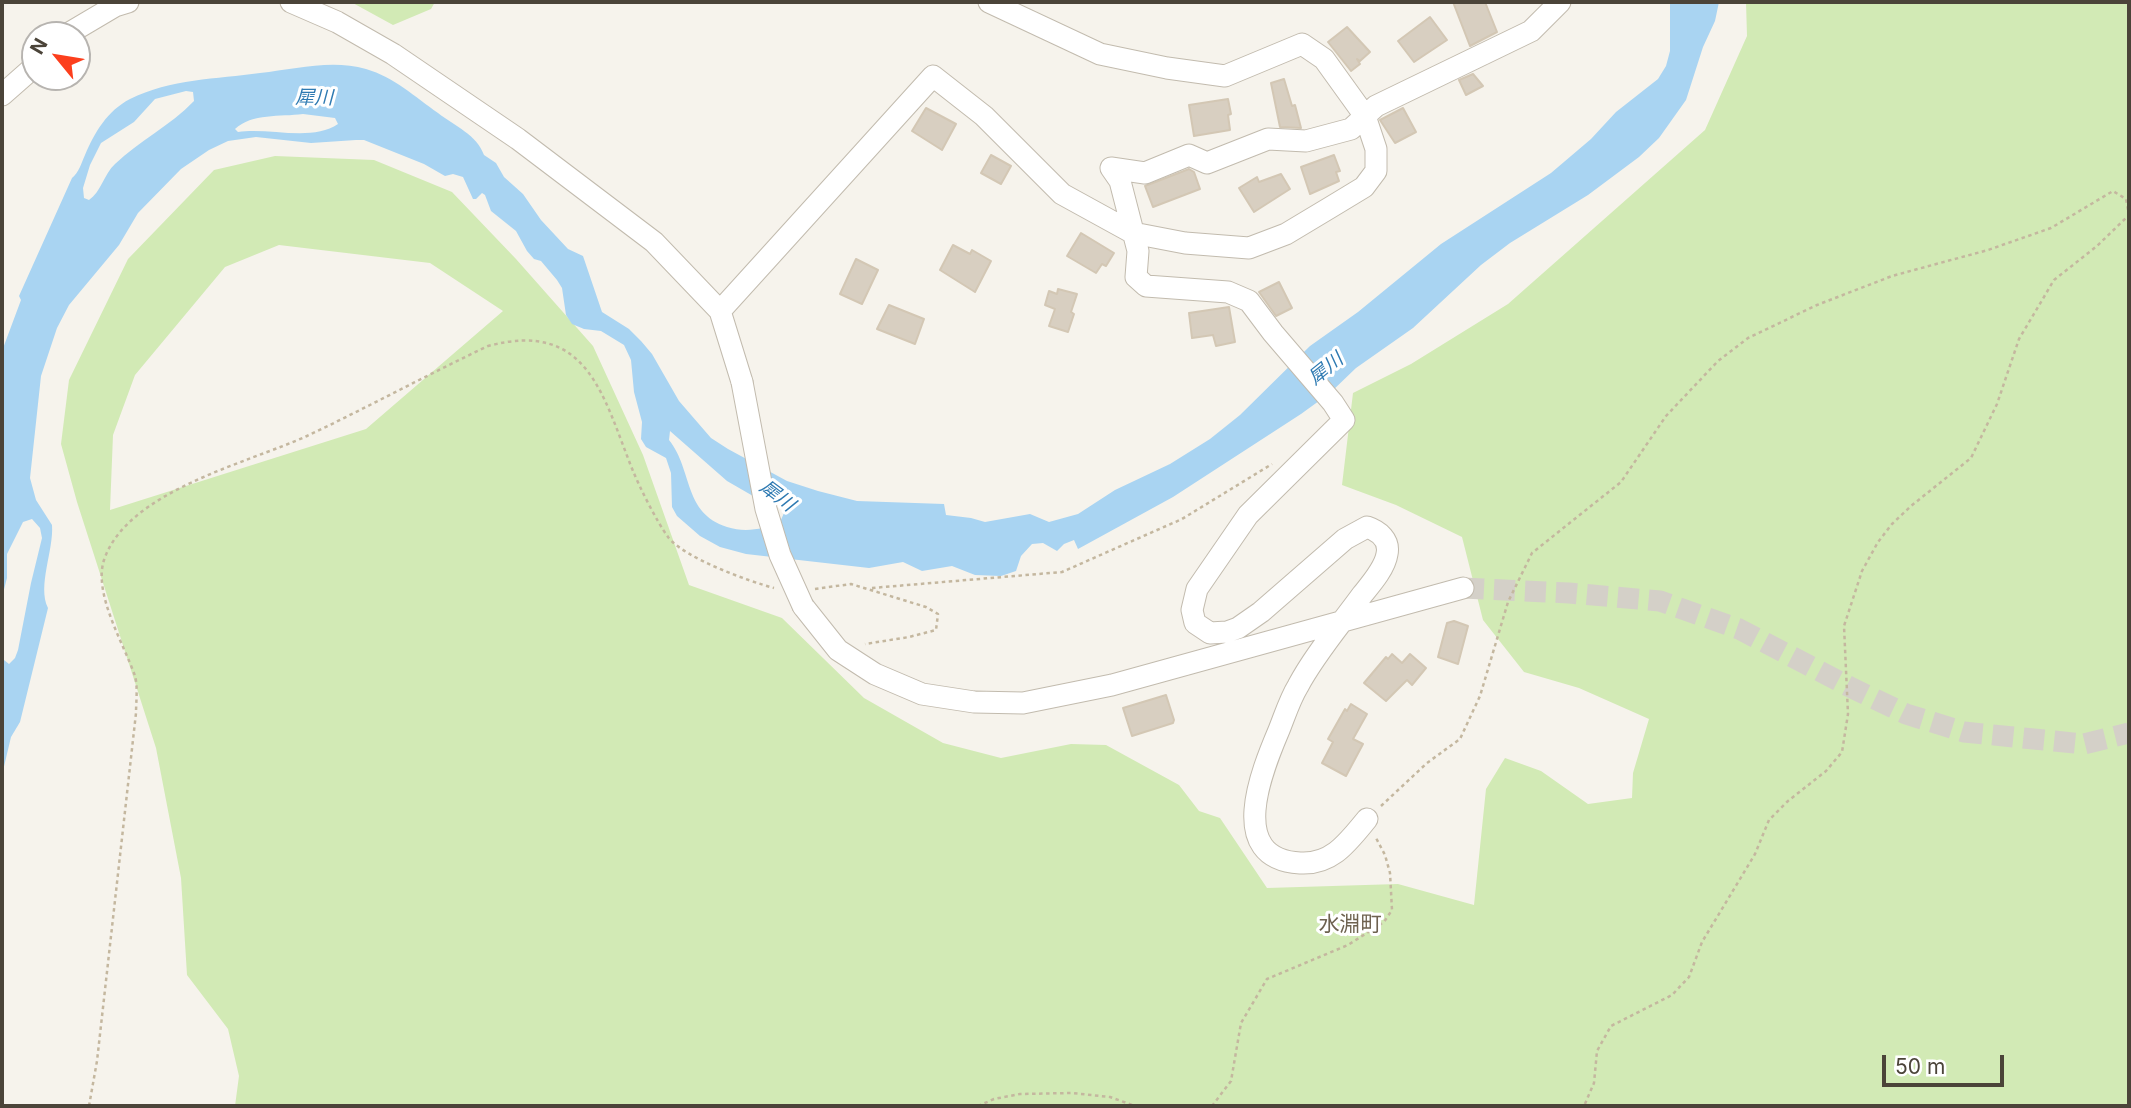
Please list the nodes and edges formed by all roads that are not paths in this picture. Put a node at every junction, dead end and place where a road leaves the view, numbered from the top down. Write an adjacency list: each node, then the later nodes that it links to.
1 (128, 2): 5 (street)
2 (291, 2): 10 (street)
3 (989, 2): 8 (street)
4 (1560, 2): 8 (street)
5 (90, 21)
6 (21, 78): 7 (street)
7 (2, 95)
8 (1365, 116): 9 (street); 9 (street)
9 (1133, 233): 10 (street); 12 (street)
10 (720, 311): 12 (street, bridge)
11 (1463, 588): 12 (street)
12 (1342, 622): 13 (street)
13 (1367, 819)

